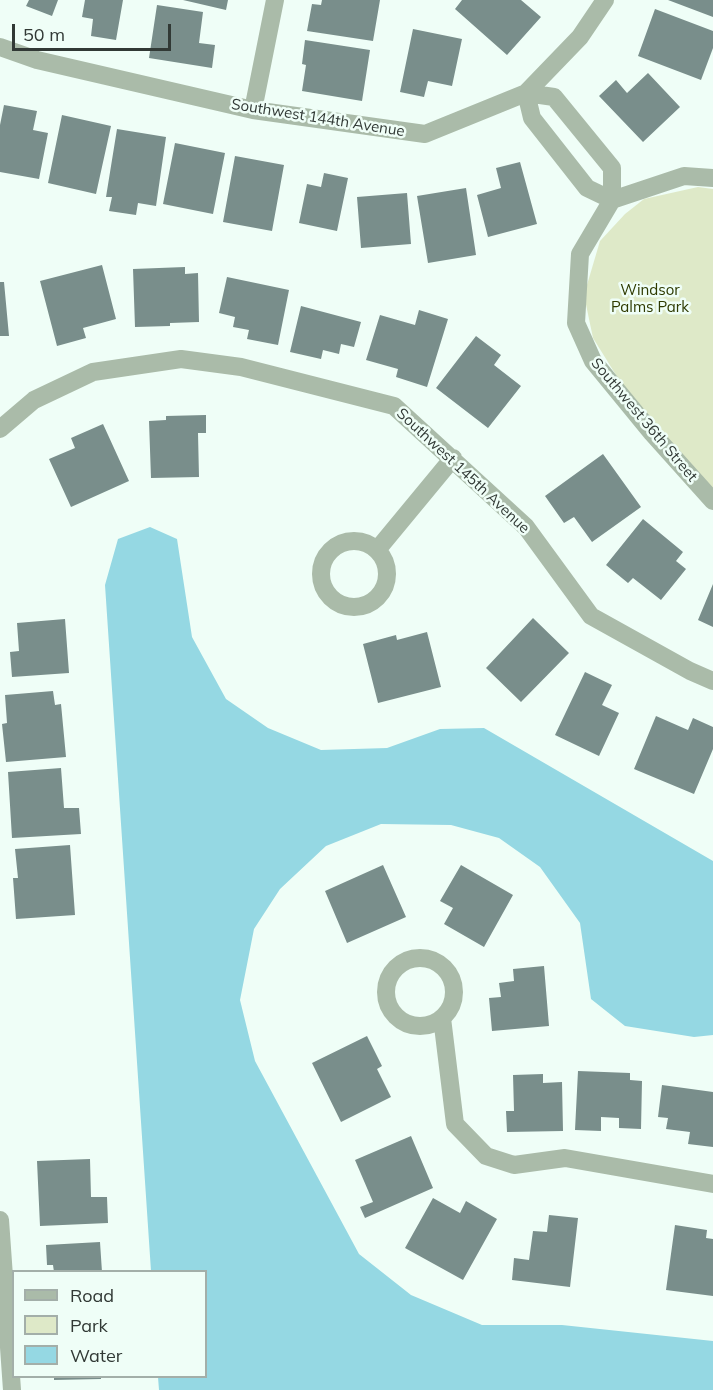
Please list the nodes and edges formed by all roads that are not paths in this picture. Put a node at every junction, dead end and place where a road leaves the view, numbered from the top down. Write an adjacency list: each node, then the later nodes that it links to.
1 (275, 0): 5 (street)
2 (605, 0): 4 (street)
3 (0, 47): 5 (street, Southwest 144th Avenue)
4 (526, 93): 5 (street, Southwest 144th Avenue); 7 (street); 7 (street)
5 (253, 110)
6 (713, 178): 7 (street)
7 (612, 200): 10 (street, Southwest 36th Street)
8 (4, 417): 9 (street, Southwest 145th Avenue)
9 (453, 458): 11 (street); 12 (street, Southwest 145th Avenue)
10 (713, 501)
11 (377, 550)
12 (713, 681)
13 (442, 1018): 14 (street)
14 (713, 1184)
15 (0, 1220): 16 (street)
16 (12, 1390)

